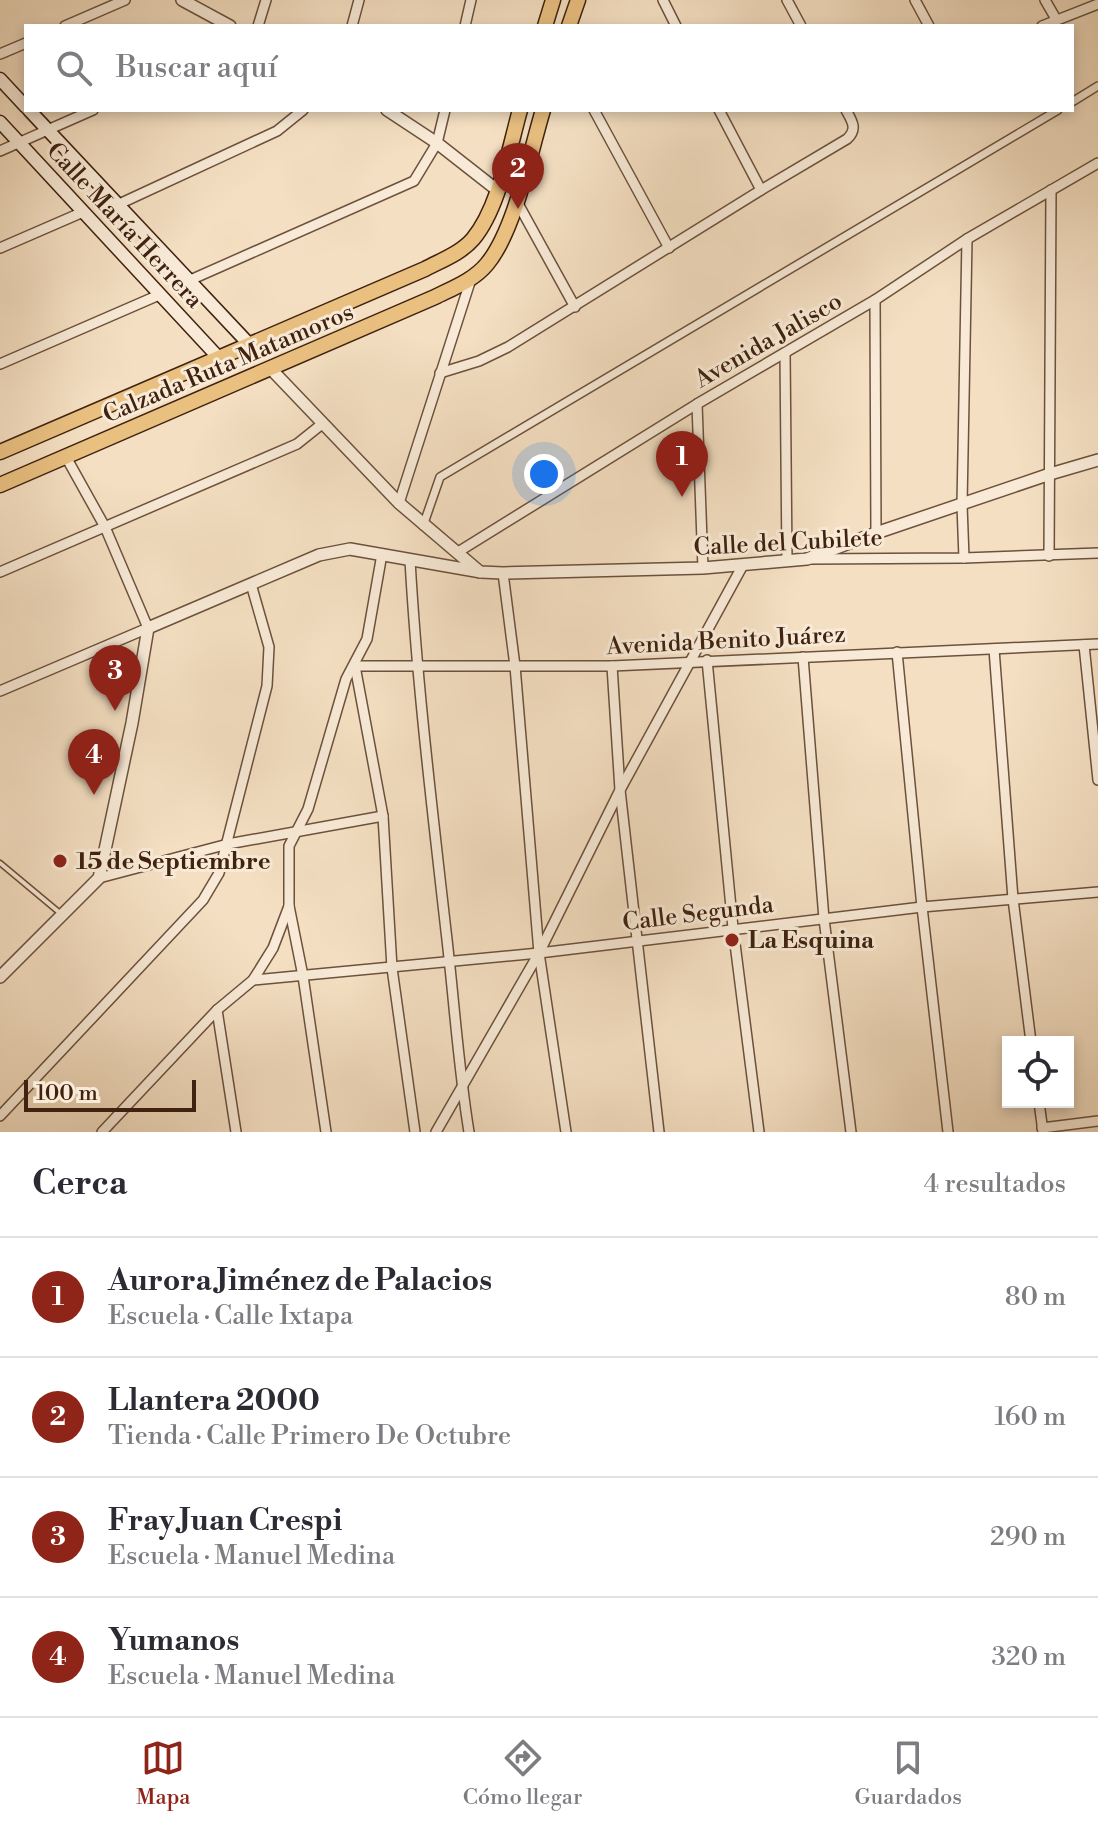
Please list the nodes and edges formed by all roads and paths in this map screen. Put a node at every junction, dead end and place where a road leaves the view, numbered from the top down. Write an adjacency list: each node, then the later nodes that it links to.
1 (125, 0): 14 (street)
2 (182, 0): 15 (street)
3 (266, 0): 16 (street)
4 (359, 0): 17 (street)
5 (471, 0): 18 (street)
6 (553, 0): 19 (main road)
7 (577, 0): 20 (main road)
8 (663, 0): 21 (street)
9 (787, 0): 22 (street)
10 (915, 0): 23 (street)
11 (1045, 0): 13 (street)
12 (1098, 4): 13 (street)
13 (1056, 19): 24 (street)
14 (70, 24)
15 (226, 24)
16 (259, 24)
17 (353, 24)
18 (465, 24)
19 (547, 24)
20 (570, 24)
21 (675, 24)
22 (800, 24)
23 (928, 24)
24 (1046, 24)
25 (24, 44): 26 (street)
26 (0, 54)
27 (0, 79): 30 (main road, Calle María Herrera)
28 (1098, 86): 29 (street)
29 (1074, 101)
30 (24, 105)
31 (31, 112): 43 (main road, Calle María Herrera)
32 (88, 112): 43 (street)
33 (301, 112): 52 (street)
34 (390, 112): 45 (street)
35 (445, 112): 45 (street)
36 (519, 112): 48 (main road)
37 (542, 112): 51 (main road)
38 (595, 112): 56 (street)
39 (720, 112): 49 (street)
40 (847, 112): 49 (street)
41 (1055, 112): 77 (street)
42 (0, 122): 44 (main road, Calle María Herrera)
43 (48, 130): 44 (street); 52 (main road, Calle María Herrera)
44 (19, 143): 46 (street); 53 (main road, Calle María Herrera)
45 (437, 143): 48 (street); 58 (street)
46 (0, 151)
47 (1098, 163): 50 (street, Avenida Jalisco)
48 (497, 190): 62 (main road, Calzada Ruta Matamoros)
49 (761, 190): 56 (street)
50 (1051, 190): 54 (street, Avenida Jalisco); 73 (street)
51 (516, 200): 57 (main road); 61 (street)
52 (117, 205): 58 (main road, Calle María Herrera)
53 (83, 212): 55 (street); 59 (main road, Calle María Herrera)
54 (967, 239): 60 (street, Avenida Jalisco); 76 (street)
55 (0, 248)
56 (669, 248): 61 (street)
57 (471, 279): 66 (main road, Calzada Ruta Matamoros); 67 (street)
58 (188, 281): 62 (main road, Calle María Herrera)
59 (159, 295): 64 (main road, Calle María Herrera); 65 (street)
60 (875, 300): 63 (street, Avenida Jalisco); 79 (street)
61 (575, 307): 67 (street)
62 (248, 343): 64 (main road, Calzada Ruta Matamoros)
63 (785, 353): 68 (street, Avenida Jalisco); 87 (street)
64 (218, 357): 70 (main road, Calzada Ruta Matamoros)
65 (0, 364)
66 (270, 368): 69 (street); 71 (main road, Calzada Ruta Matamoros)
67 (440, 373): 75 (street)
68 (697, 404): 80 (street, Avenida Jalisco); 89 (street)
69 (322, 424): 75 (street); 78 (street)
70 (0, 452)
71 (66, 457): 74 (main road, Calzada Ruta Matamoros); 78 (street)
72 (1098, 460): 73 (street)
73 (1050, 474): 76 (street); 83 (street)
74 (0, 485)
75 (399, 503): 77 (street)
76 (962, 505): 79 (street); 84 (street)
77 (423, 526): 80 (street)
78 (105, 527): 90 (street); 94 (street)
79 (876, 533): 85 (street)
80 (458, 552): 91 (street)
81 (1098, 553): 83 (street, Calle del Cubilete)
82 (382, 554): 86 (street, Calle del Cubilete); 93 (street, Calle del Cubilete); 102 (street)
83 (1049, 556): 84 (street, Calle del Cubilete)
84 (964, 558): 85 (street, Calle del Cubilete)
85 (807, 559): 87 (street, Calle del Cubilete)
86 (410, 560): 91 (street, Calle del Cubilete); 105 (street)
87 (787, 561): 88 (street, Calle del Cubilete)
88 (743, 565): 89 (street, Calle del Cubilete); 101 (street)
89 (703, 568): 92 (street, Calle del Cubilete)
90 (0, 572)
91 (481, 572): 92 (street, Calle del Cubilete)
92 (503, 573): 103 (street)
93 (251, 584): 94 (street, Calle del Cubilete); 111 (street)
94 (148, 628): 106 (street); 113 (street)
95 (1098, 644): 96 (street, Avenida Benito Juárez)
96 (1084, 645): 97 (street, Avenida Benito Juárez); 107 (street)
97 (994, 649): 98 (street, Avenida Benito Juárez); 115 (street)
98 (897, 652): 99 (street, Avenida Benito Juárez); 117 (street)
99 (803, 657): 100 (street, Avenida Benito Juárez); 119 (street)
100 (707, 660): 101 (street, Avenida Benito Juárez); 120 (street)
101 (689, 661): 104 (street, Avenida Benito Juárez); 108 (street)
102 (355, 666): 105 (street, Avenida Benito Juárez); 109 (street); 110 (street)
103 (515, 666): 104 (street, Avenida Benito Juárez); 105 (street, Avenida Benito Juárez); 122 (street)
104 (612, 666): 108 (street)
105 (416, 667): 123 (street)
106 (0, 691)
107 (1098, 780)
108 (620, 790): 121 (street); 122 (street)
109 (383, 816): 110 (street); 124 (street)
110 (298, 830): 111 (street); 116 (street)
111 (228, 844): 113 (street); 132 (street)
112 (0, 863): 118 (lane)
113 (99, 878): 118 (street)
114 (1098, 892): 115 (street, Calle Segunda)
115 (1013, 899): 117 (street, Calle Segunda); 129 (street)
116 (289, 906): 125 (street); 127 (street)
117 (922, 907): 119 (street, Calle Segunda); 146 (street)
118 (62, 915): 126 (street)
119 (824, 919): 120 (street, Calle Segunda); 145 (street)
120 (733, 928): 121 (street, Calle Segunda); 144 (street)
121 (637, 939): 122 (street, Calle Segunda); 143 (street)
122 (539, 953): 123 (street, Calle Segunda); 130 (street); 142 (street)
123 (450, 962): 124 (street, Calle Segunda); 130 (street)
124 (392, 968): 125 (street, Calle Segunda); 139 (street)
125 (303, 976): 127 (street, Calle Segunda); 138 (street)
126 (0, 977)
127 (253, 980): 128 (street)
128 (217, 1010): 134 (street); 136 (street)
129 (1030, 1036)
130 (461, 1087): 140 (street); 141 (street)
131 (1040, 1108): 135 (street)
132 (0, 1116)
133 (1098, 1121): 135 (street)
134 (236, 1128): 137 (street)
135 (1042, 1130)
136 (102, 1132)
137 (227, 1132)
138 (326, 1132)
139 (415, 1132)
140 (436, 1132)
141 (469, 1132)
142 (566, 1132)
143 (659, 1132)
144 (759, 1132)
145 (851, 1132)
146 (948, 1132)

